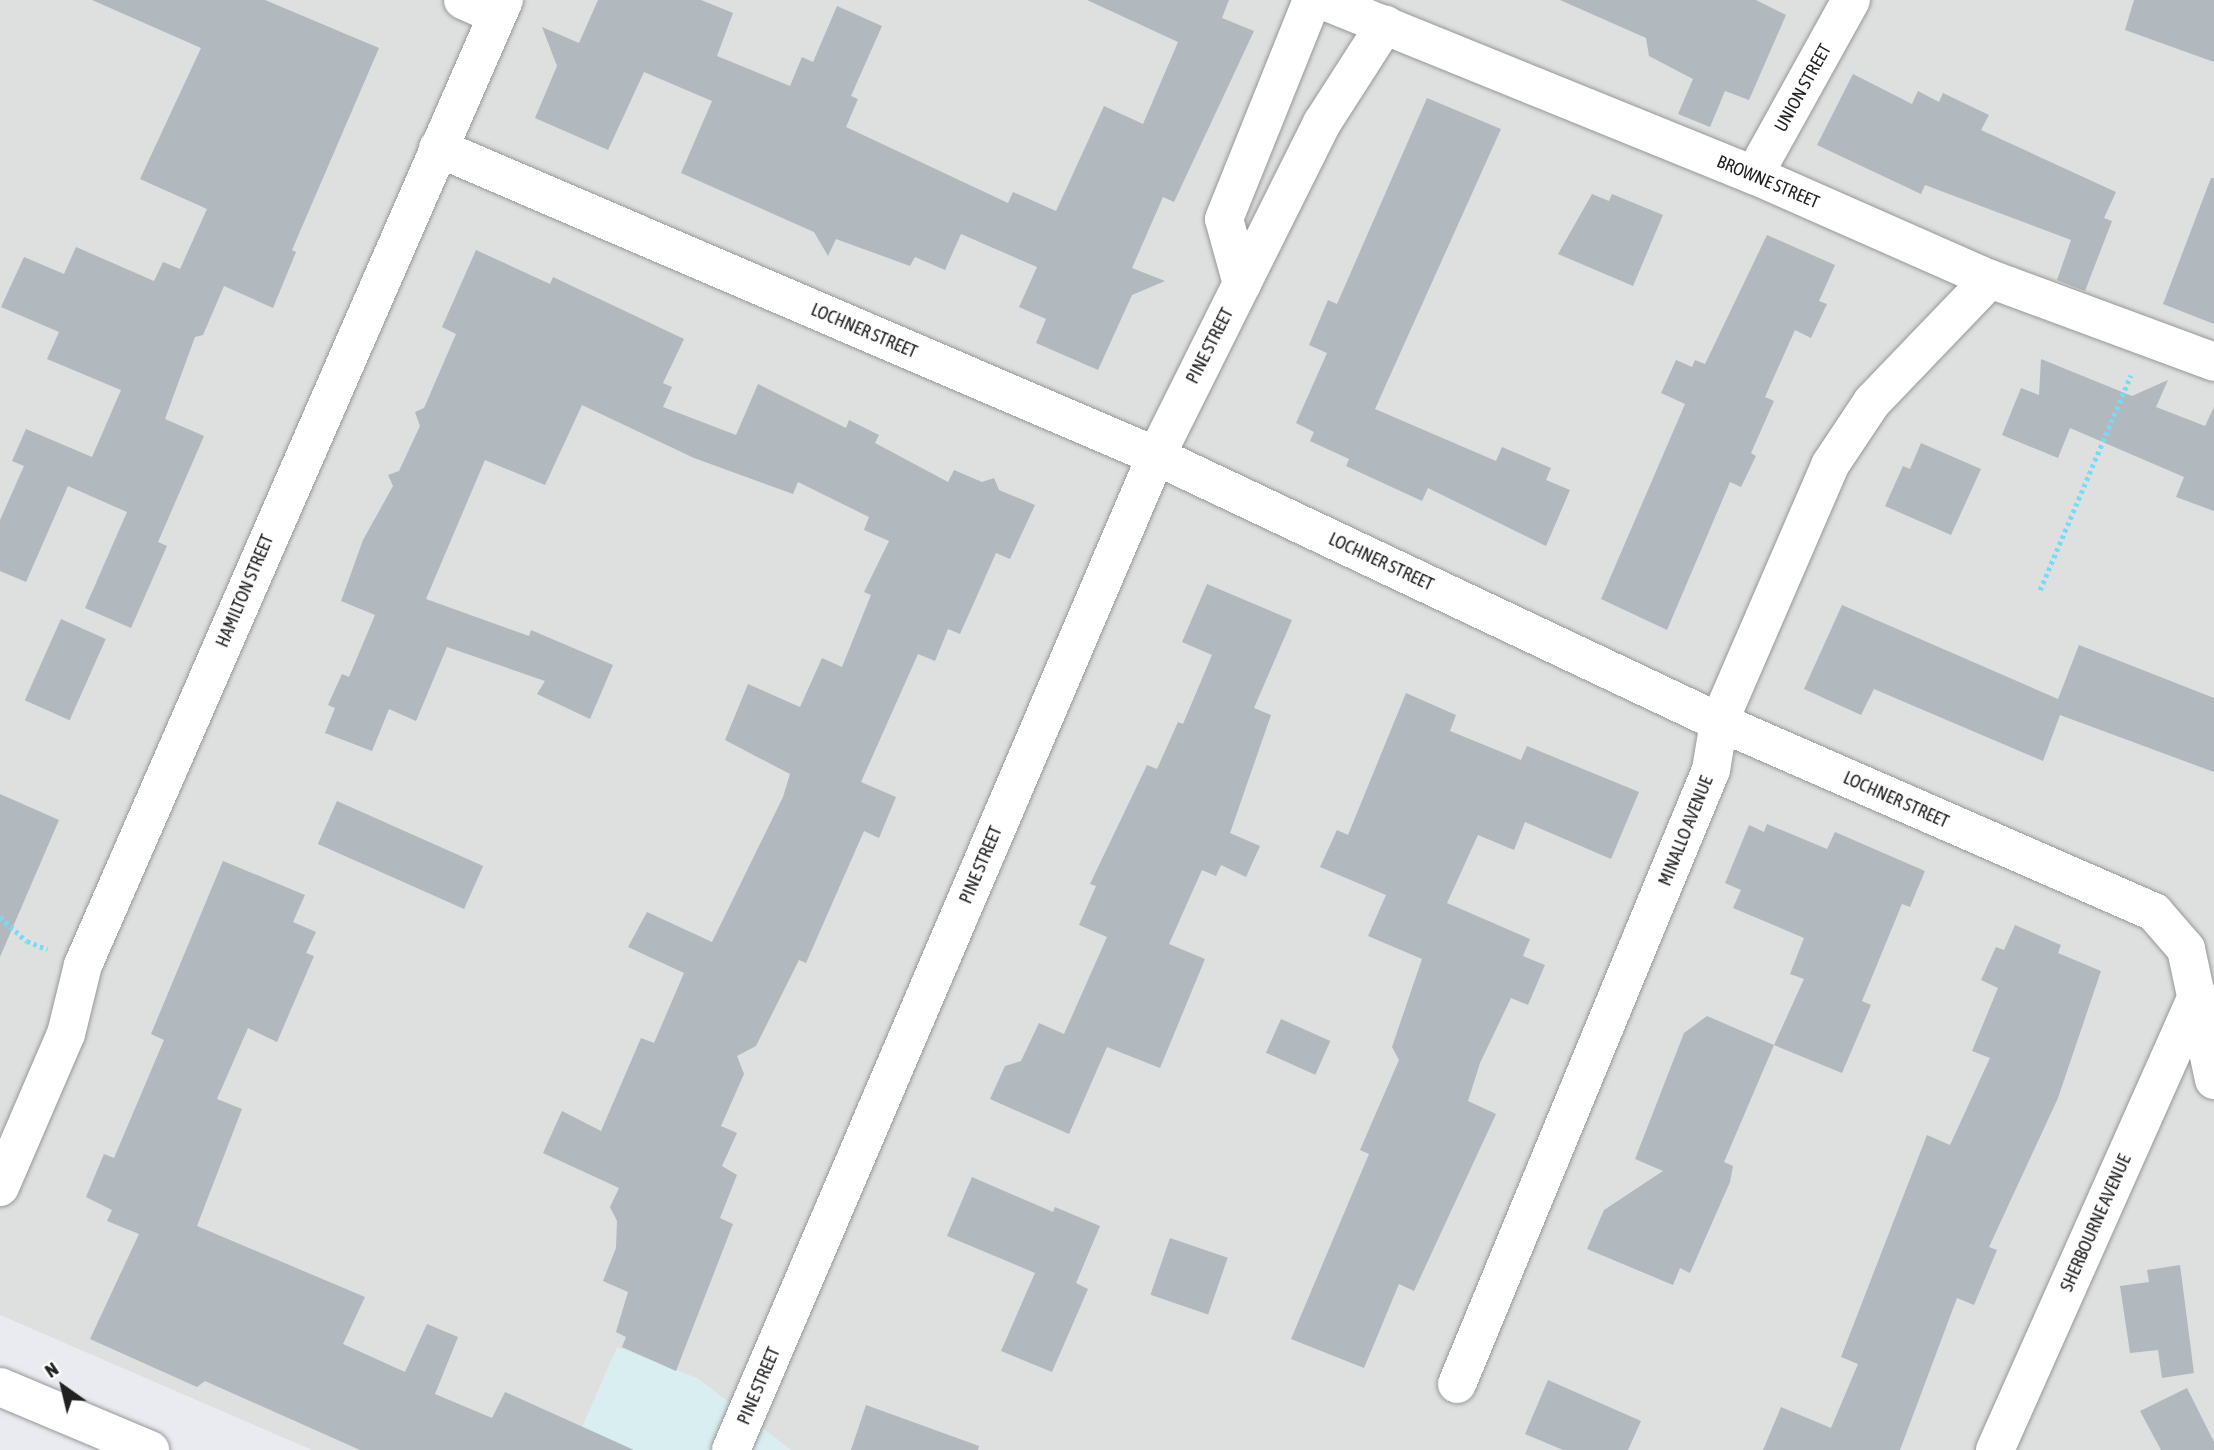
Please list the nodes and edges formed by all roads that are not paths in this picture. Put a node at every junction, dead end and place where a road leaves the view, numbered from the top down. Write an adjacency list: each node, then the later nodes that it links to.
1 (463, 0): 5 (street)
2 (1312, 0): 10 (street)
3 (1322, 0): 6 (street, BROWNE STREET)
4 (1851, 0): 8 (street, UNION STREET)
5 (501, 8): 7 (street, HAMILTON STREET)
6 (1385, 25): 8 (street, BROWNE STREET); 10 (street, PINE STREET)
7 (438, 148): 12 (street, LOCHNER STREET); 16 (street, HAMILTON STREET)
8 (1754, 176): 9 (street, BROWNE STREET)
9 (1990, 279): 11 (street, BROWNE STREET); 13 (street, MINALLO AVENUE)
10 (1242, 284): 12 (street, PINE STREET)
11 (2214, 362)
12 (1156, 456): 13 (street, LOCHNER STREET); 20 (street, PINE STREET)
13 (1719, 722): 14 (street, LOCHNER STREET); 17 (street, MINALLO AVENUE)
14 (2198, 995): 15 (street, LOCHNER STREET); 21 (street, SHERBOURNE AVENUE)
15 (2214, 1080)
16 (0, 1187)
17 (1457, 1384)
18 (0, 1387): 19 (street)
19 (150, 1450)
20 (731, 1450)
21 (1995, 1450)

